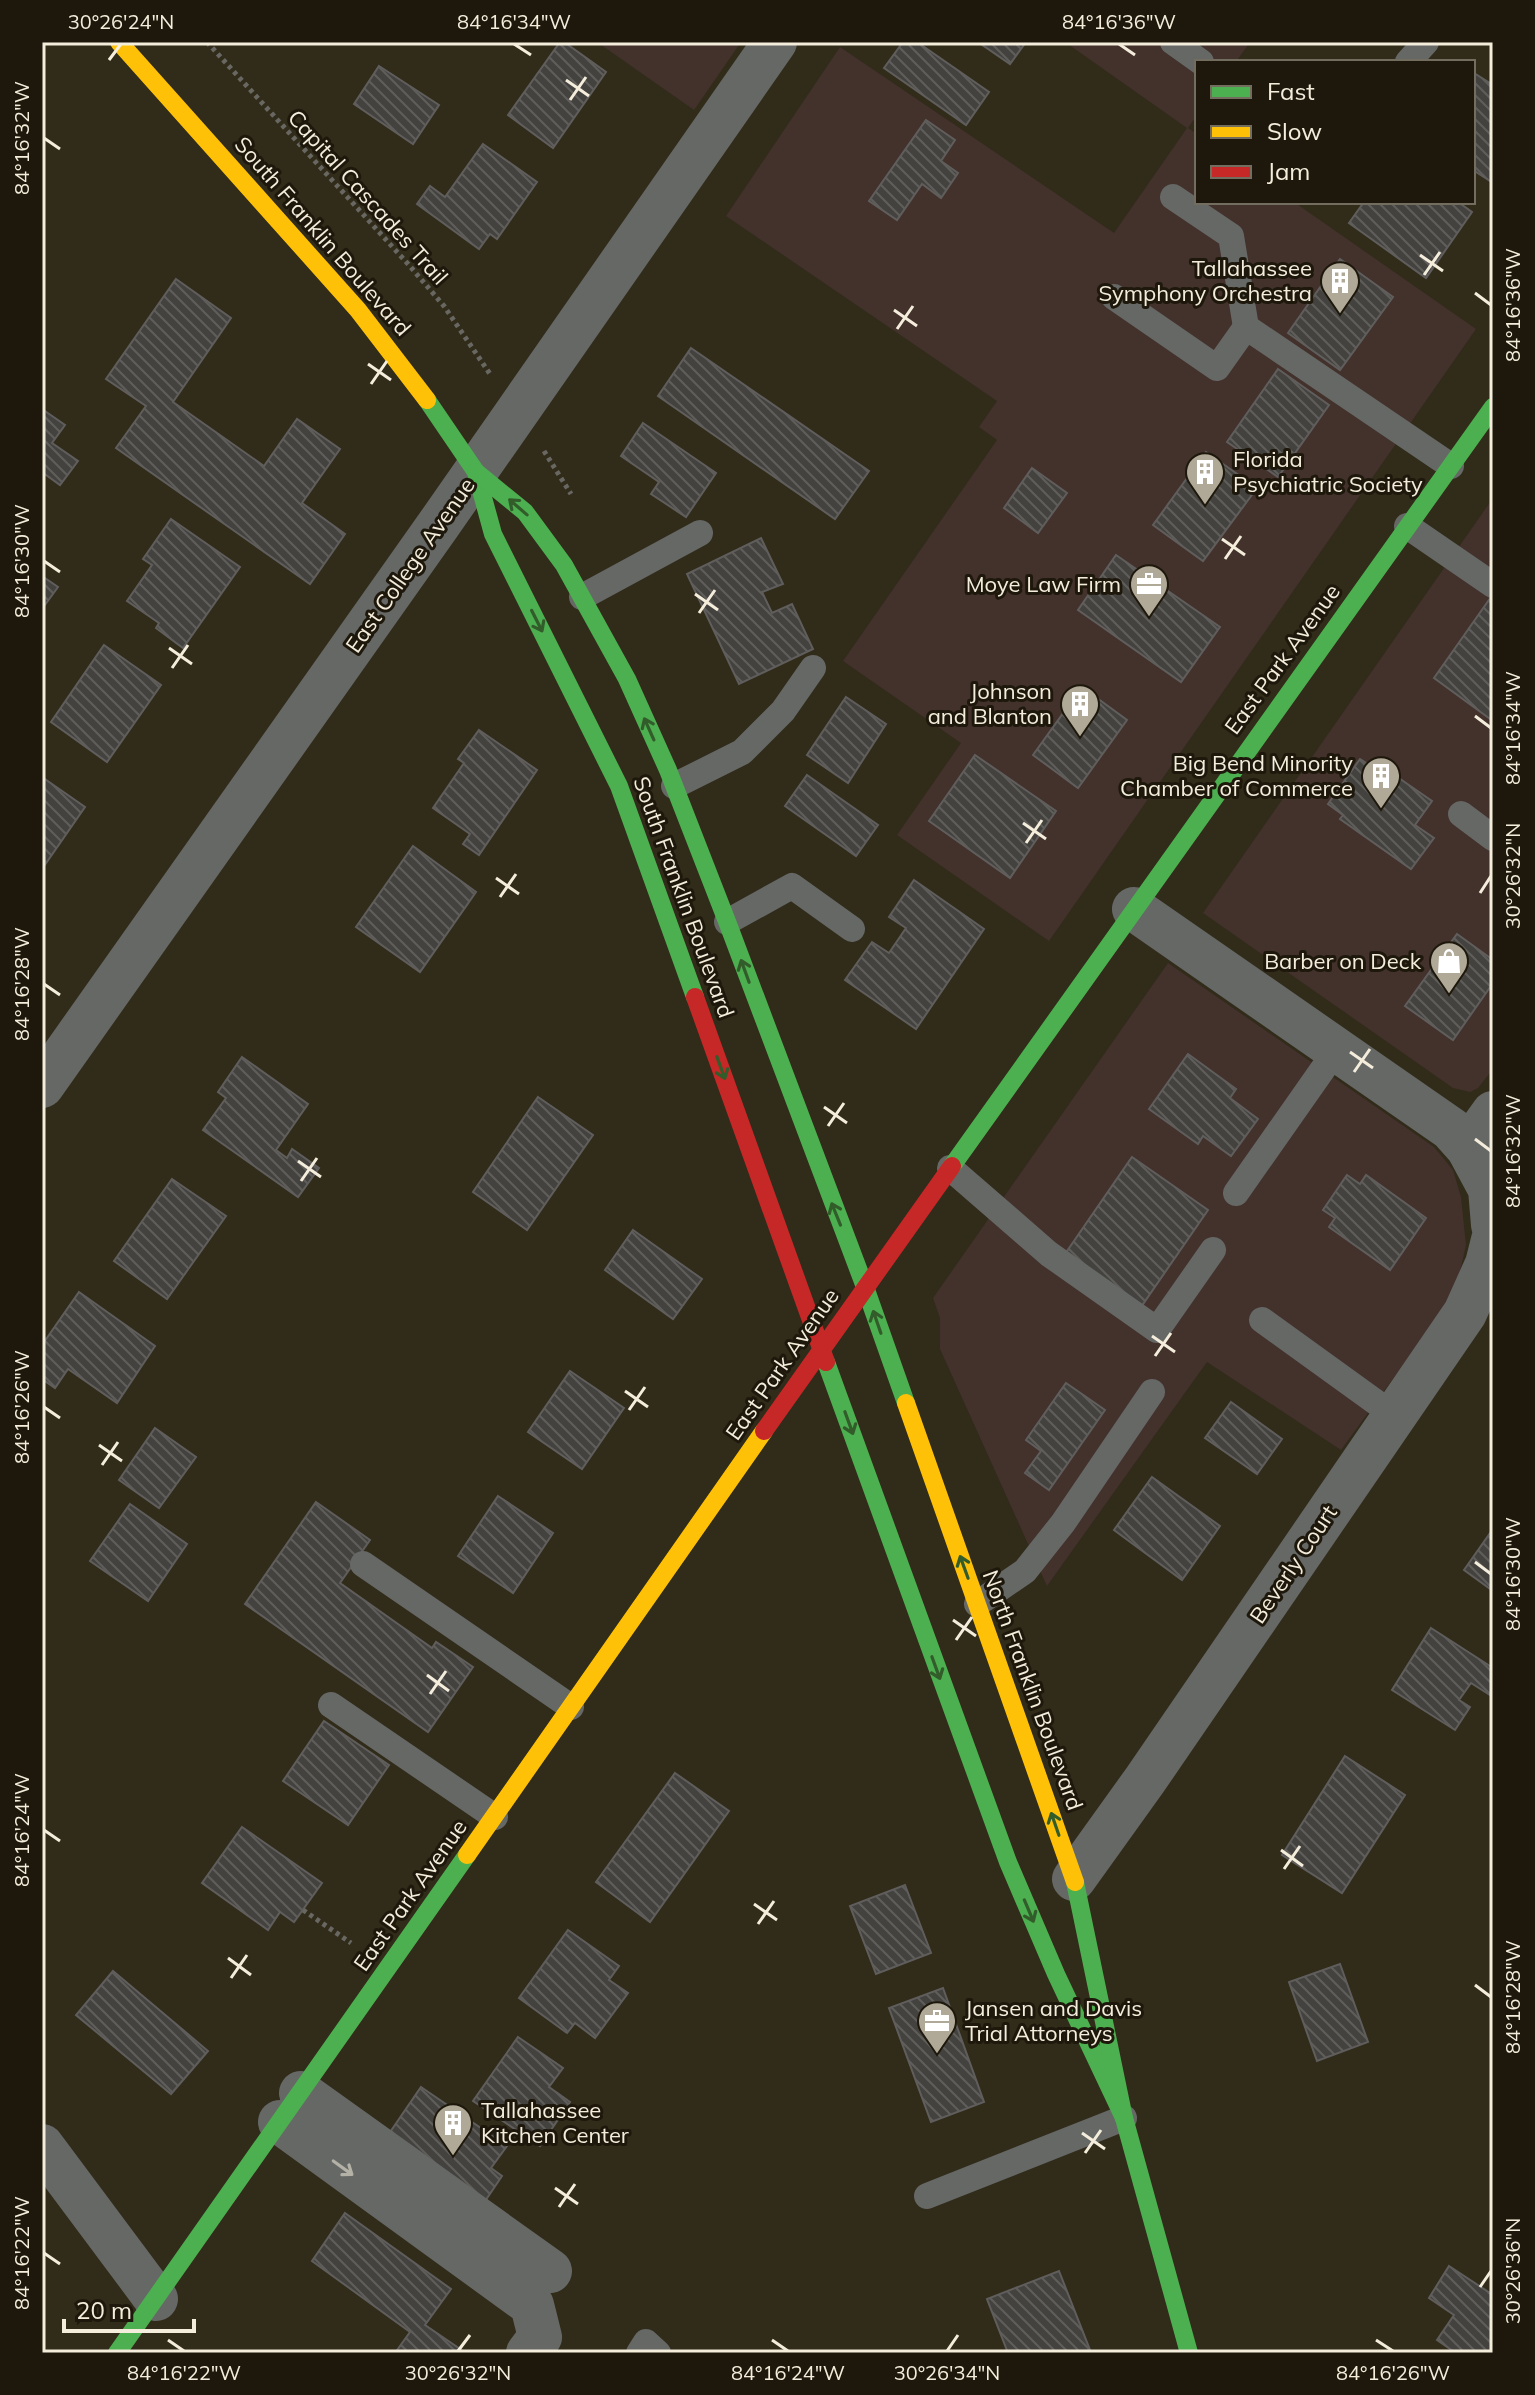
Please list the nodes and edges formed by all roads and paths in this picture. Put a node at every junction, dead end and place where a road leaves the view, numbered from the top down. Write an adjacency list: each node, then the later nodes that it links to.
1 (119, 42): 14 (street, South Franklin Boulevard)
2 (207, 42): 11 (path, Capital Cascades Trail)
3 (775, 42): 14 (street, East College Avenue)
4 (1173, 42): 6 (lane)
5 (1426, 42): 7 (lane)
6 (1198, 60)
7 (1410, 60)
8 (1173, 197): 10 (lane)
9 (1114, 297): 10 (lane)
10 (1246, 327): 13 (lane)
11 (495, 381)
12 (1493, 407): 13 (street, East Park Avenue)
13 (1451, 466): 15 (street, East Park Avenue)
14 (476, 472): 18 (street, South Franklin Boulevard, one-way to 14); 27 (street, East College Avenue); 37 (street, South Franklin Boulevard, one-way to 37)
15 (1407, 526): 17 (lane); 23 (street, East Park Avenue)
16 (700, 533): 18 (lane)
17 (1493, 585)
18 (582, 597): 20 (street, South Franklin Boulevard, one-way to 18)
19 (813, 668): 20 (lane)
20 (674, 786): 24 (street, South Franklin Boulevard)
21 (1461, 814): 22 (lane)
22 (1493, 838)
23 (1134, 909): 26 (street); 30 (street, East Park Avenue)
24 (727, 922): 25 (lane); 35 (street, South Franklin Boulevard, one-way to 24)
25 (852, 929)
26 (1337, 1049): 29 (street); 31 (lane)
27 (42, 1086)
28 (1493, 1113): 29 (street)
29 (1468, 1148): 32 (street)
30 (950, 1168): 34 (lane); 35 (street, East Park Avenue)
31 (1236, 1193)
32 (1493, 1225)
33 (1493, 1240): 39 (street, Beverly Court)
34 (1213, 1250)
35 (865, 1287): 37 (street, East Park Avenue); 41 (street, North Franklin Boulevard, one-way to 35)
36 (1262, 1320): 39 (lane)
37 (823, 1350): 43 (street, East Park Avenue); 49 (street, North Franklin Boulevard, one-way to 49)
38 (1152, 1392): 41 (lane)
39 (1395, 1416): 45 (street, Beverly Court)
40 (363, 1564): 43 (lane)
41 (977, 1604): 45 (street, North Franklin Boulevard, one-way to 41)
42 (331, 1705): 44 (lane)
43 (571, 1707): 44 (street, East Park Avenue)
44 (495, 1817): 48 (street, East Park Avenue)
45 (1074, 1879): 49 (street, North Franklin Boulevard)
46 (303, 1910): 47 (path)
47 (355, 1946)
48 (290, 2108): 52 (street); 53 (street, East Park Avenue); 55 (street, one-way to 55)
49 (1124, 2118): 51 (lane); 58 (street, North Franklin Boulevard)
50 (42, 2146): 53 (street)
51 (927, 2196)
52 (550, 2271)
53 (156, 2299): 54 (street, East Park Avenue)
54 (117, 2353)
55 (528, 2353)
56 (639, 2353): 57 (lane)
57 (658, 2353)
58 (1189, 2353)

